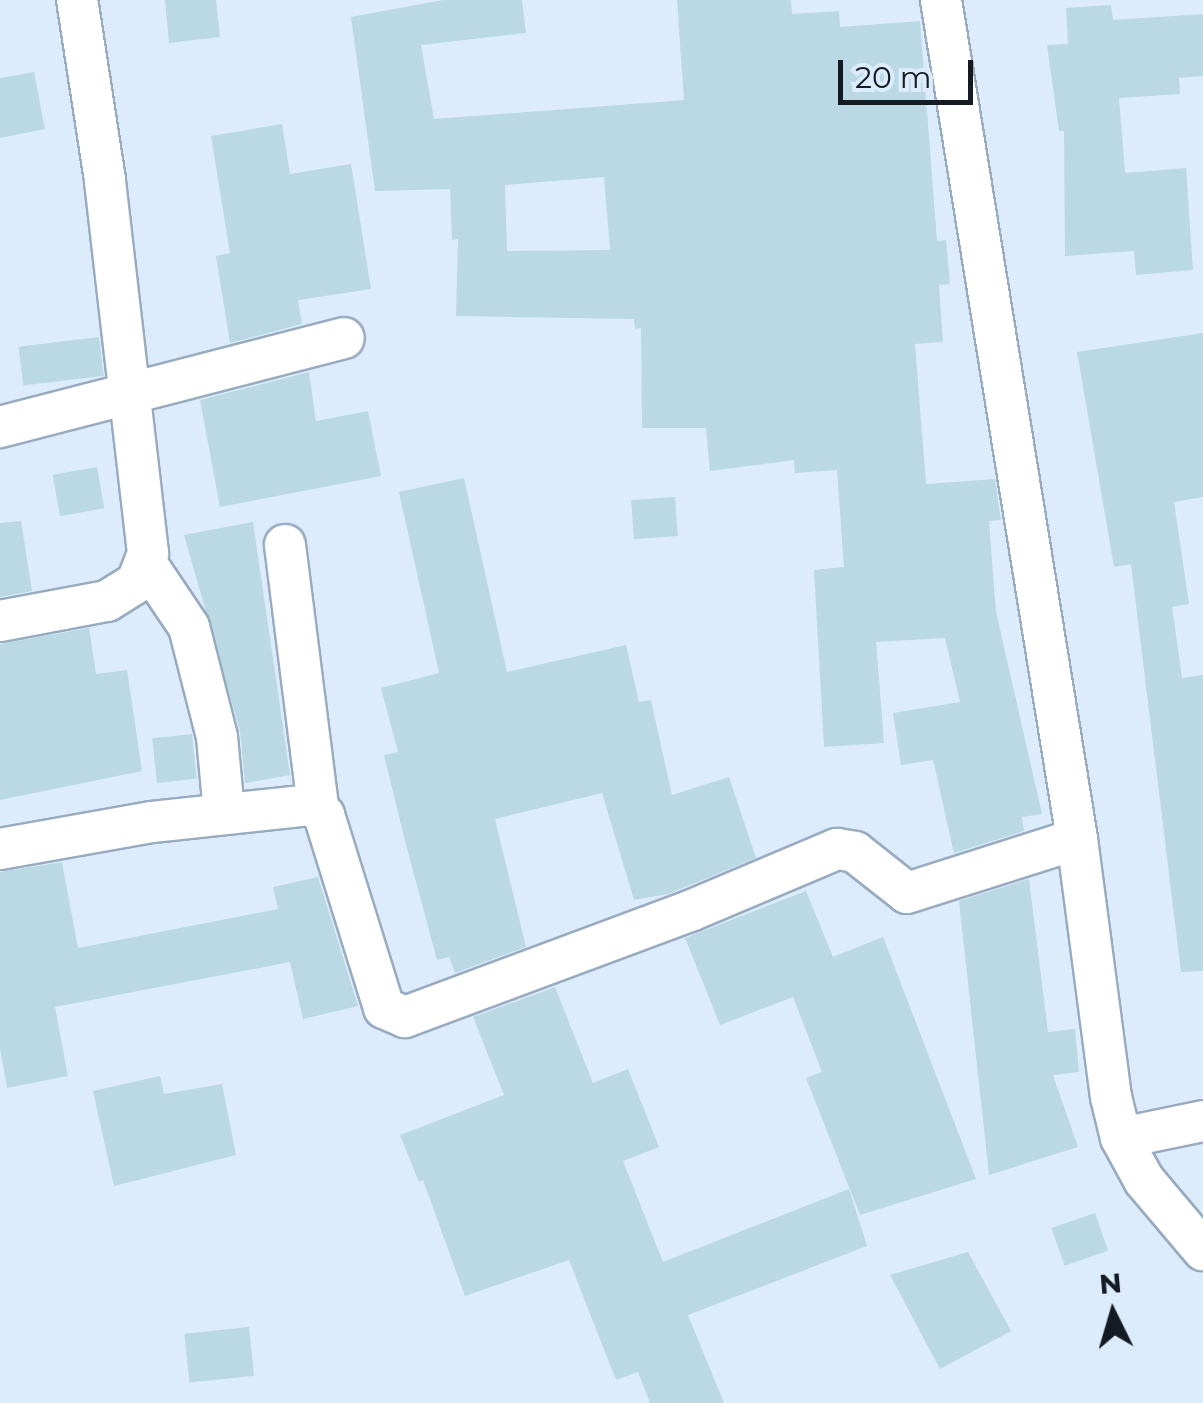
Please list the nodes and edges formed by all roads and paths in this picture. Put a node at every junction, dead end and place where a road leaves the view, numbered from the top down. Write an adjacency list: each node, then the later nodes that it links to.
1 (77, 0): 4 (street)
2 (941, 0): 11 (street)
3 (344, 338): 4 (street)
4 (131, 397): 5 (street); 7 (street)
5 (0, 427)
6 (285, 545): 9 (street)
7 (146, 564): 8 (street); 10 (street)
8 (0, 621)
9 (318, 808): 10 (street); 11 (street)
10 (224, 812): 12 (street)
11 (1077, 839): 14 (street)
12 (0, 849)
13 (1203, 1121): 14 (street)
14 (1121, 1138): 15 (street)
15 (1203, 1250)

